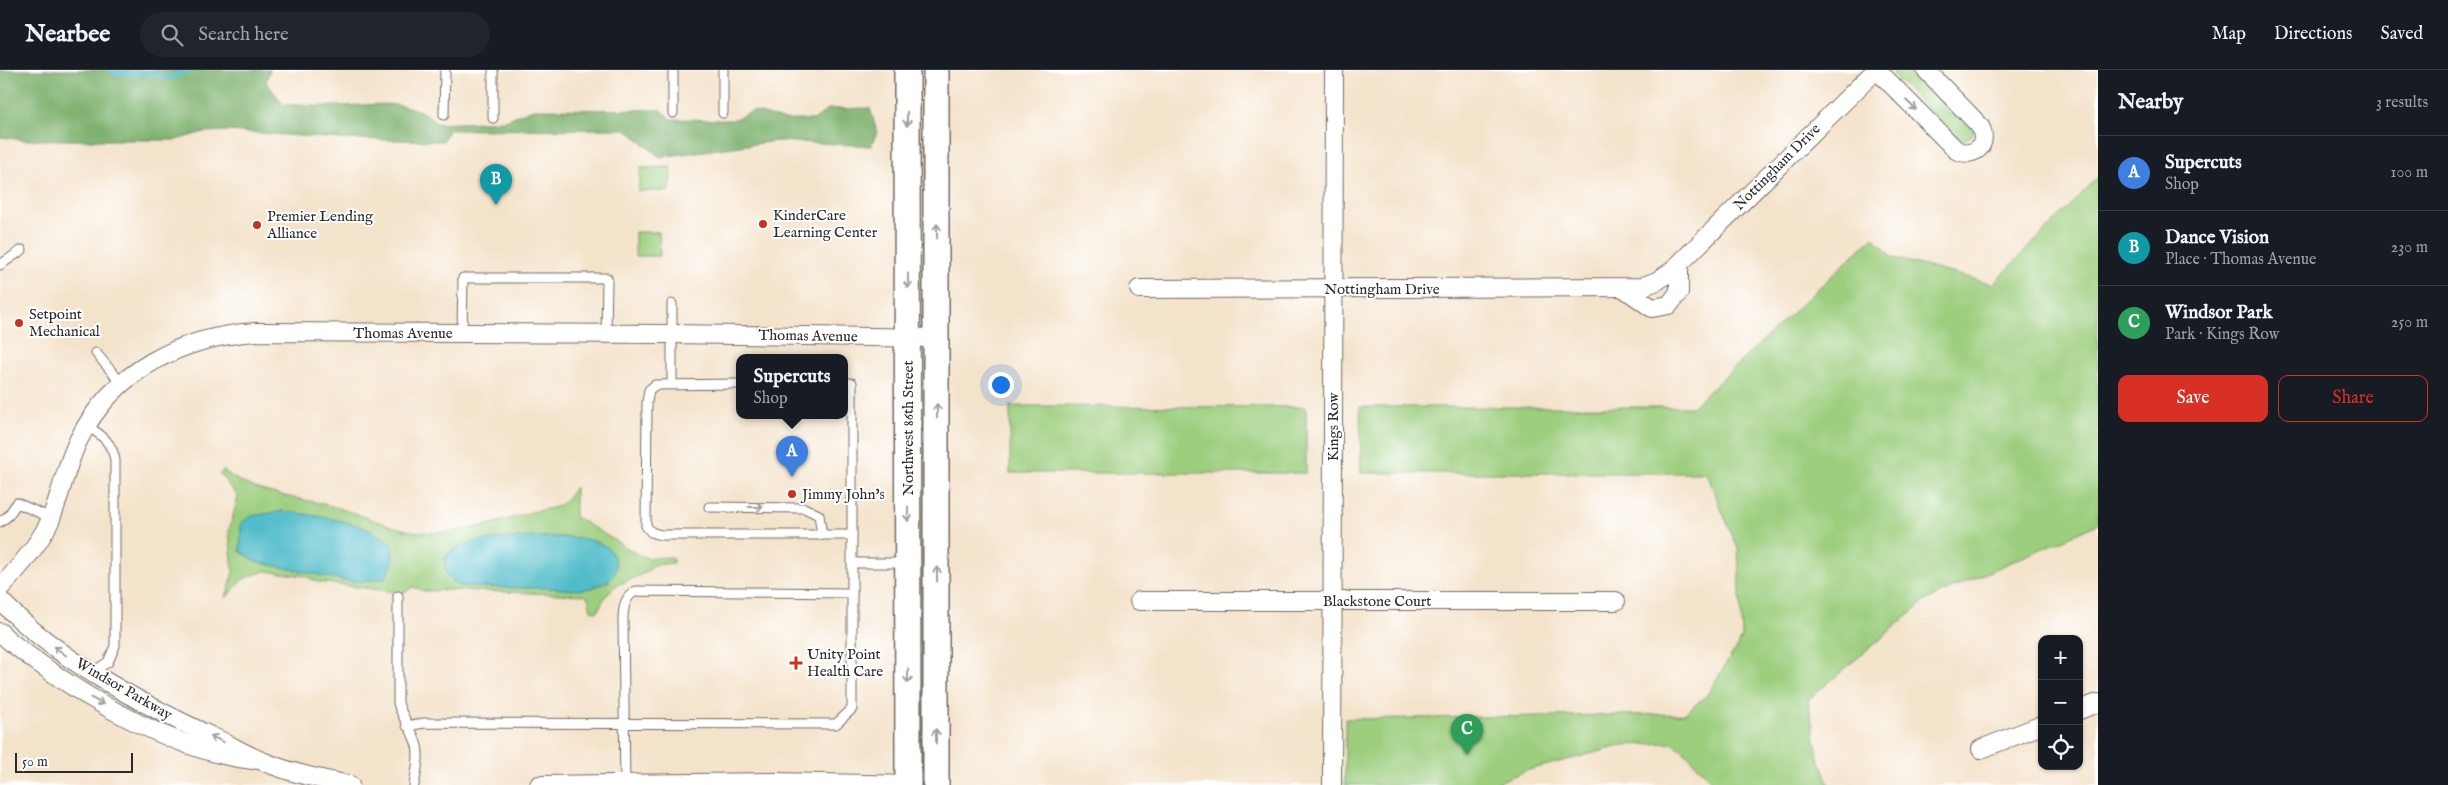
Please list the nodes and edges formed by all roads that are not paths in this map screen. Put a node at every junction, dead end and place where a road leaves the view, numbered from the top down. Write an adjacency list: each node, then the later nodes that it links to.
1 (444, 70): 12 (lane)
2 (493, 70): 13 (lane)
3 (673, 70): 10 (lane)
4 (723, 70): 11 (lane)
5 (907, 70): 24 (main road, Northwest 86th Street, one-way to 24)
6 (936, 70): 25 (main road, Northwest 86th Street, one-way to 6)
7 (1334, 70): 18 (street, Kings Row)
8 (1876, 70): 9 (street, one-way to 9); 16 (street, Nottingham Drive)
9 (1926, 70)
10 (673, 113)
11 (723, 113)
12 (444, 115)
13 (492, 118)
14 (22, 250): 15 (lane)
15 (0, 265)
16 (1679, 265): 19 (street, Nottingham Drive); 19 (street)
17 (1139, 289): 18 (street, Nottingham Drive)
18 (1333, 289): 19 (street, Nottingham Drive); 44 (street, Kings Row)
19 (1625, 289)
20 (672, 304): 23 (lane)
21 (462, 333): 22 (street, Thomas Avenue); 22 (lane); 28 (street, Thomas Avenue)
22 (606, 334): 23 (street, Thomas Avenue)
23 (672, 334): 24 (street, Thomas Avenue); 29 (lane)
24 (908, 338): 25 (street, Thomas Avenue); 38 (main road, Northwest 86th Street, one-way to 38)
25 (937, 338): 60 (main road, Northwest 86th Street, one-way to 25)
26 (96, 353): 28 (lane)
27 (848, 383): 36 (lane)
28 (122, 384): 31 (street, Thomas Avenue)
29 (672, 384): 30 (lane); 35 (lane)
30 (736, 384)
31 (87, 426): 33 (street, Thomas Avenue); 47 (lane)
32 (709, 507): 35 (lane, one-way to 35)
33 (51, 518): 34 (lane); 39 (street, Thomas Avenue)
34 (0, 522)
35 (822, 535): 36 (lane)
36 (852, 535): 37 (lane)
37 (852, 563): 38 (lane); 40 (lane)
38 (908, 563): 59 (main road, Northwest 86th Street, one-way to 59)
39 (0, 588)
40 (852, 592): 50 (lane); 50 (lane)
41 (398, 596): 51 (lane)
42 (0, 600): 47 (street, Windsor Parkway, one-way to 42)
43 (1139, 601): 44 (street, Blackstone Court)
44 (1333, 601): 45 (street, Blackstone Court); 61 (street, Kings Row)
45 (1616, 601)
46 (0, 632): 54 (street, Windsor Parkway, one-way to 54)
47 (93, 672): 54 (street, Windsor Parkway, one-way to 47)
48 (2098, 703): 49 (street)
49 (2083, 709)
50 (624, 723): 51 (lane); 55 (lane)
51 (407, 726): 57 (lane)
52 (2038, 727): 53 (street)
53 (1981, 749)
54 (260, 761): 56 (street, Windsor Parkway)
55 (625, 784): 58 (street); 59 (street)
56 (350, 785)
57 (414, 785)
58 (539, 785)
59 (909, 785)
60 (936, 785)
61 (1332, 785)

